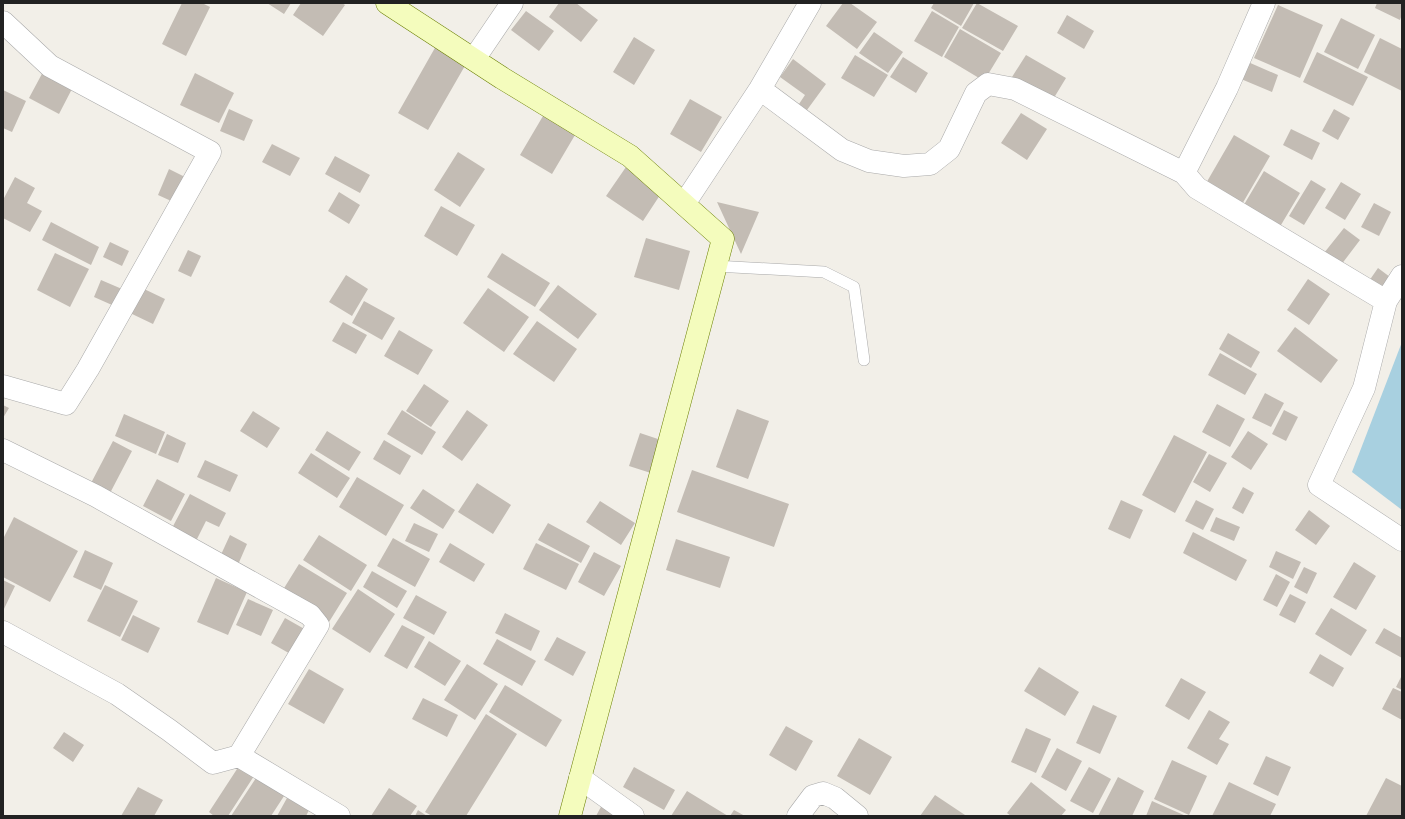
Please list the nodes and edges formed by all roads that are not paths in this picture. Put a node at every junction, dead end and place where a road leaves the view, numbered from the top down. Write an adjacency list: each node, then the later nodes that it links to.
1 (387, 3): 6 (street)
2 (512, 3): 6 (street)
3 (810, 3): 7 (street)
4 (1264, 3): 8 (street)
5 (3, 22): 14 (street)
6 (474, 59): 9 (street)
7 (760, 89): 8 (street); 9 (street)
8 (1184, 173): 12 (street)
9 (684, 204): 10 (street)
10 (715, 266): 13 (lane); 19 (street)
11 (1402, 276): 12 (street)
12 (1386, 301): 16 (street)
13 (864, 360)
14 (3, 386)
15 (3, 450): 18 (street)
16 (1402, 540)
17 (3, 632): 18 (street)
18 (239, 756): 20 (street)
19 (580, 778): 21 (street); 22 (street)
20 (339, 816)
21 (570, 816)
22 (633, 816)
23 (798, 816): 24 (street)
24 (857, 816)

